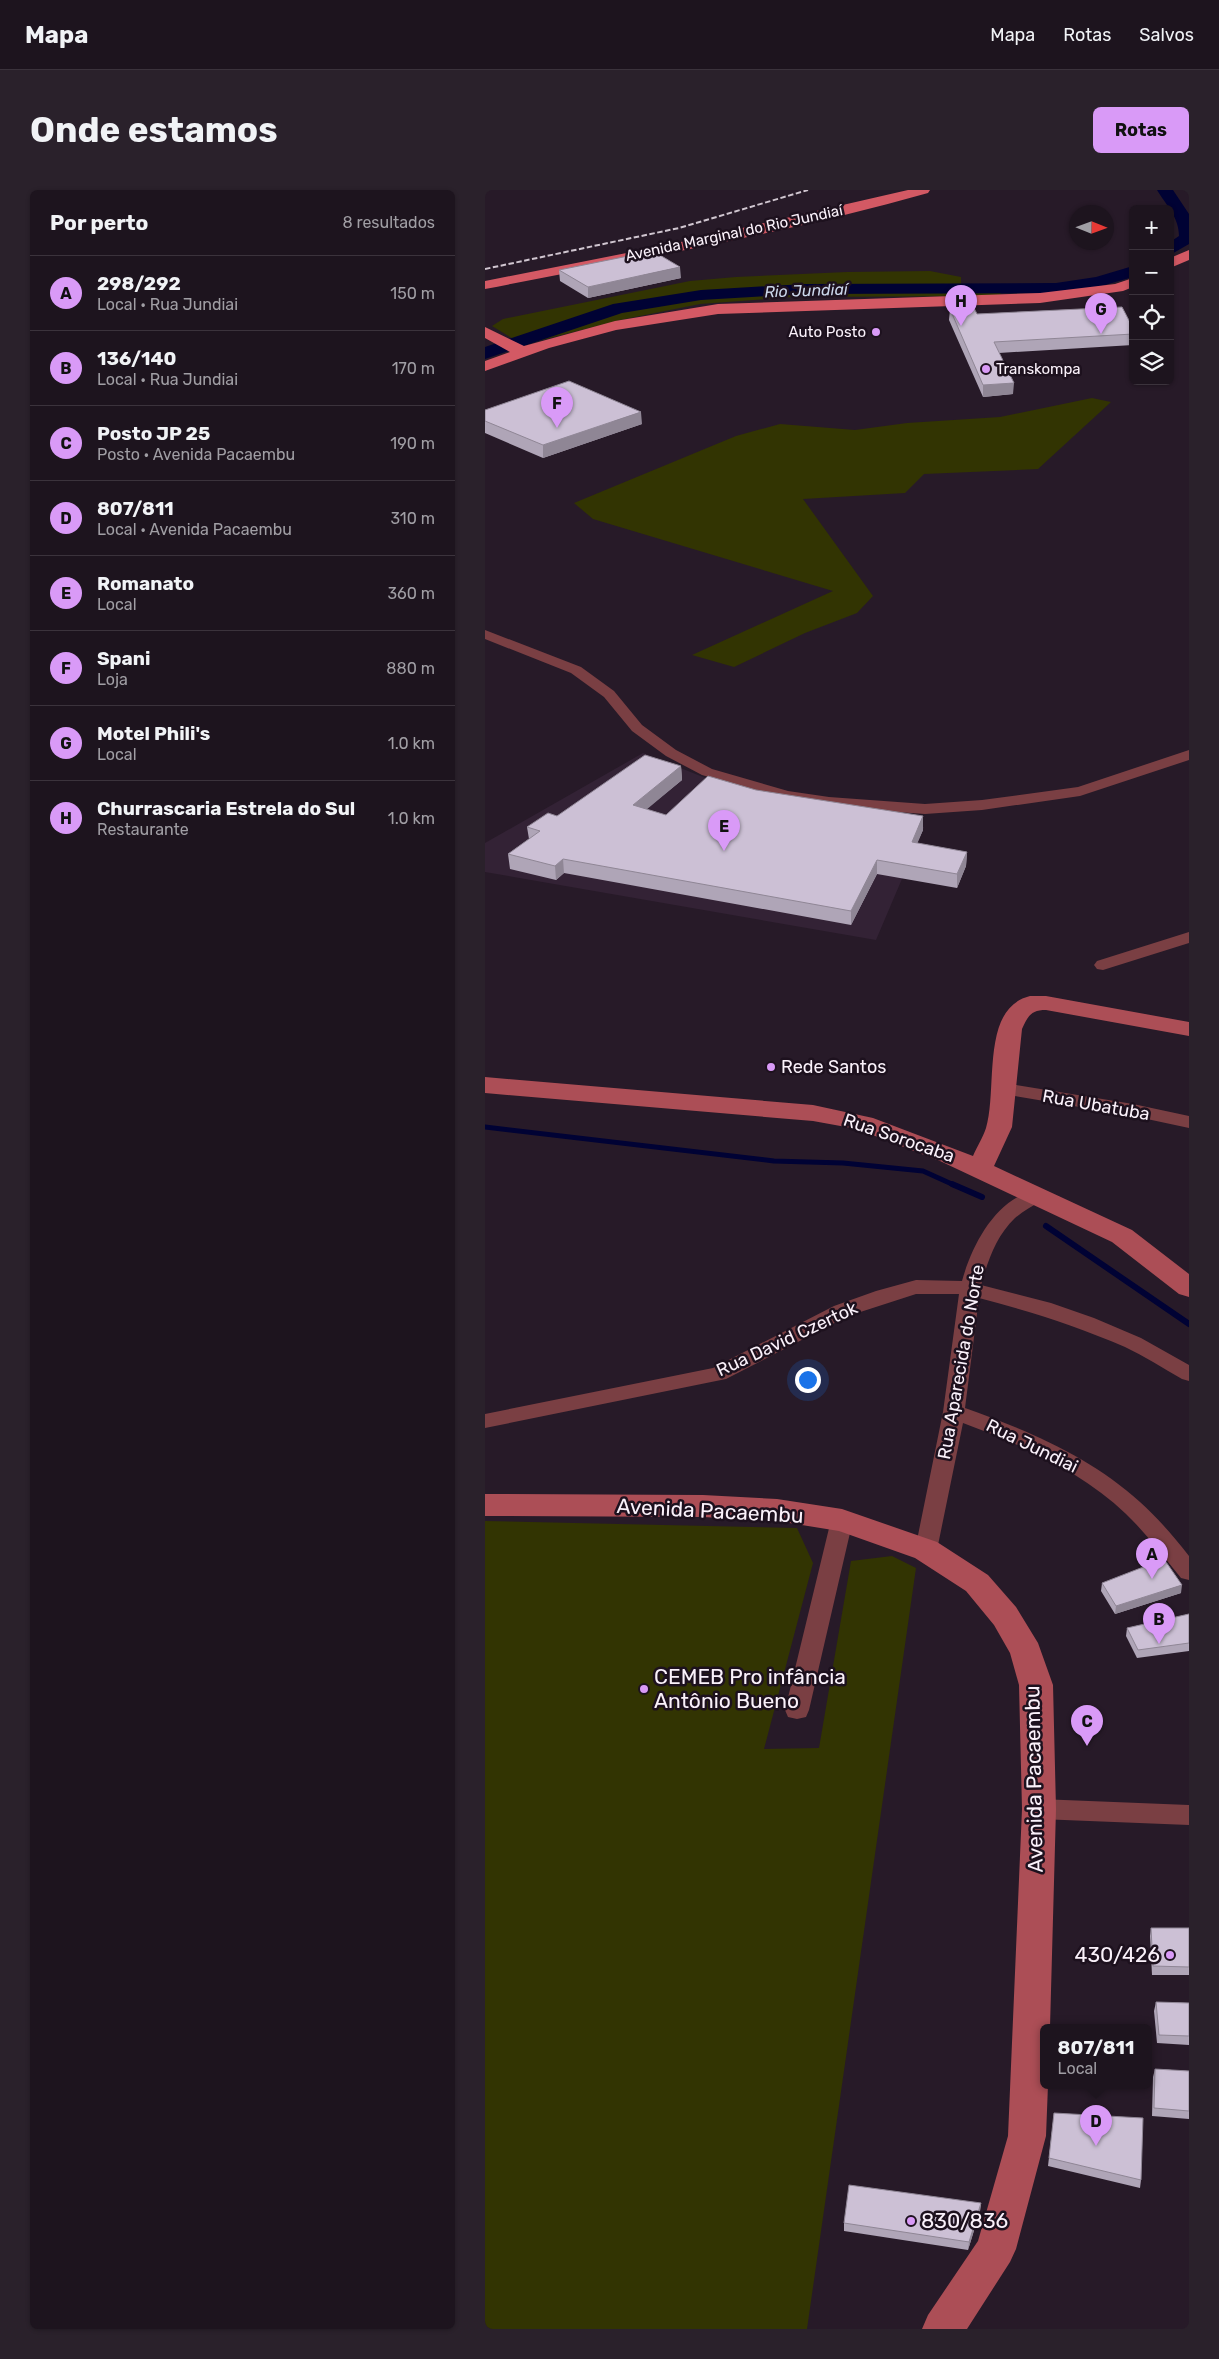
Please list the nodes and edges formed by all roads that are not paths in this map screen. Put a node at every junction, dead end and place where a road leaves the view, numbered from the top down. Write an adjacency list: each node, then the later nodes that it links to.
1 (923, 190): 5 (main road, Avenida Marginal do Rio Jundiaí)
2 (1189, 254): 3 (main road)
3 (1174, 262)
4 (1129, 284): 7 (main road)
5 (485, 285)
6 (485, 332): 7 (main road)
7 (519, 351): 8 (main road)
8 (485, 366)
9 (485, 625): 12 (street)
10 (485, 634): 12 (street)
11 (1189, 755): 12 (street)
12 (852, 804)
13 (1189, 937): 14 (street)
14 (1103, 965)
15 (1189, 1028): 17 (street)
16 (485, 1085): 19 (street, Rua Sorocaba)
17 (1004, 1089): 18 (street, Rua Ubatuba); 19 (street)
18 (1189, 1122)
19 (980, 1169): 20 (street, Rua Sorocaba)
20 (1035, 1196): 21 (street, Rua Sorocaba); 22 (street, Rua Aparecida do Norte)
21 (1189, 1288)
22 (970, 1289): 23 (street, Rua David Czertok); 24 (street, Rua Aparecida do Norte); 25 (street, Rua David Czertok)
23 (1189, 1374)
24 (954, 1412): 28 (street, Rua Aparecida do Norte); 29 (street, Rua Jundiai)
25 (485, 1421)
26 (485, 1505): 27 (street, Avenida Pacaembu)
27 (842, 1520): 28 (street, Avenida Pacaembu); 30 (street)
28 (926, 1550): 31 (street, Avenida Pacaembu)
29 (1189, 1572)
30 (797, 1710)
31 (1039, 1809): 32 (street); 33 (street, Avenida Pacaembu)
32 (1189, 1815)
33 (943, 2329)

